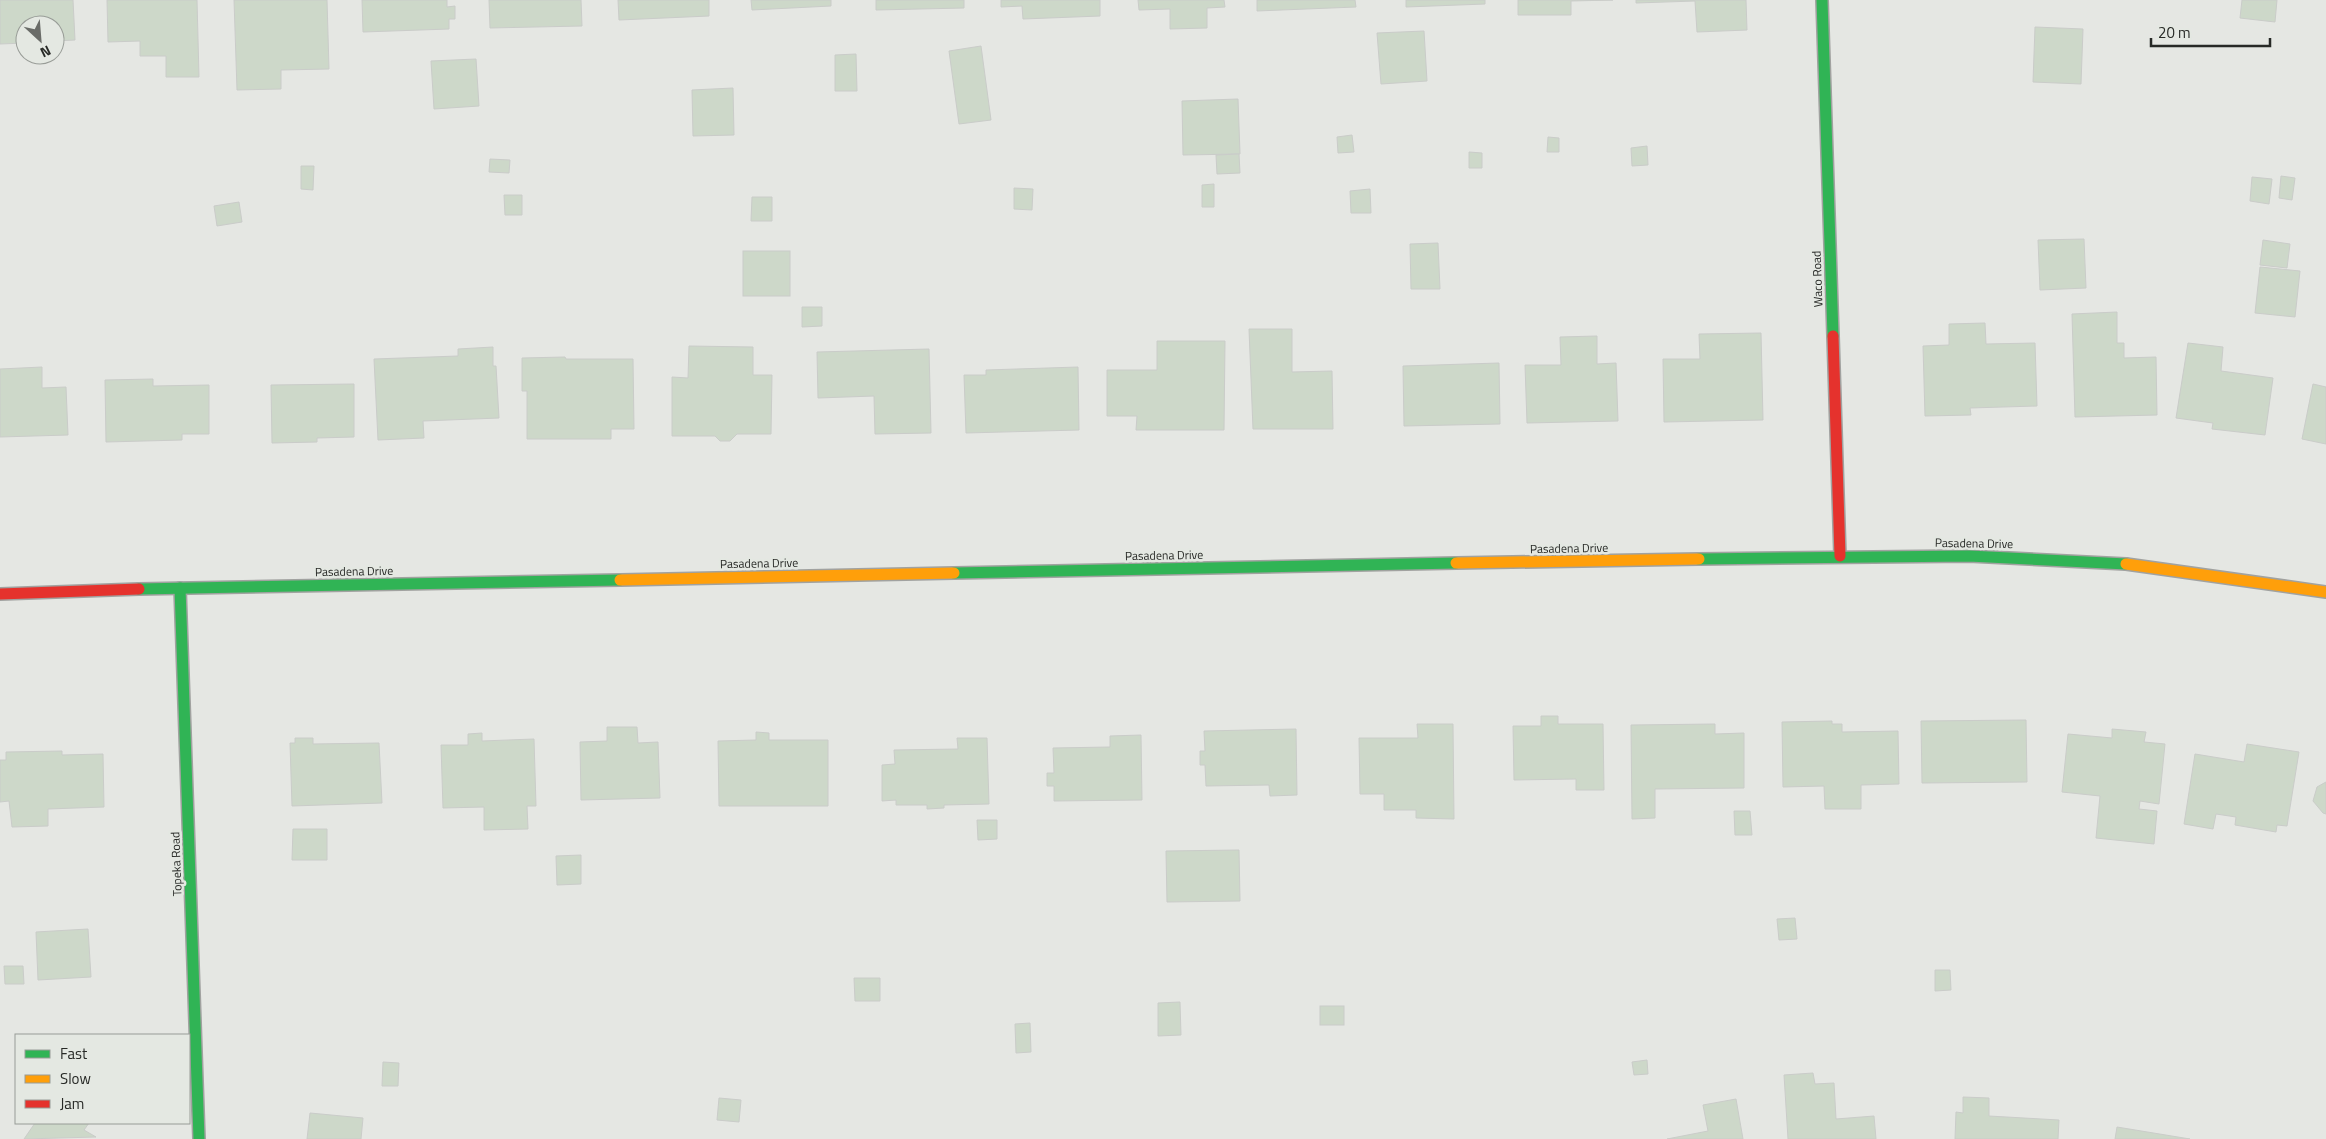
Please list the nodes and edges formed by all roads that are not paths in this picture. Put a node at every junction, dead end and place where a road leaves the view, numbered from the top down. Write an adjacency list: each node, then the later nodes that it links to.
1 (1822, 0): 2 (street, Waco Road)
2 (1840, 556): 3 (street, Pasadena Drive); 4 (street, Pasadena Drive)
3 (180, 588): 5 (street, Pasadena Drive); 6 (street, Topeka Road)
4 (2326, 592)
5 (0, 594)
6 (198, 1139)

